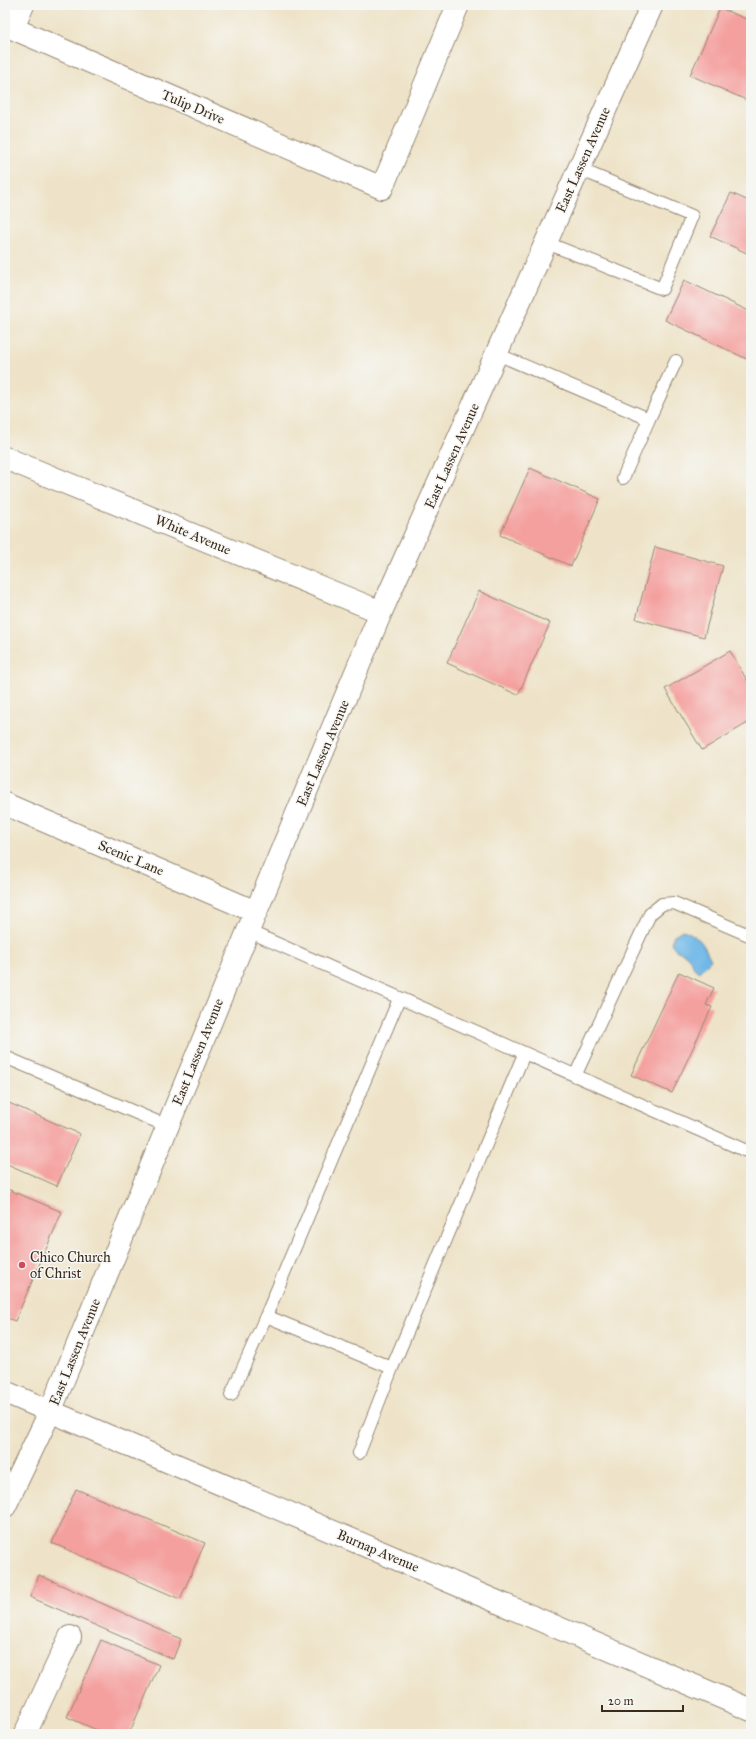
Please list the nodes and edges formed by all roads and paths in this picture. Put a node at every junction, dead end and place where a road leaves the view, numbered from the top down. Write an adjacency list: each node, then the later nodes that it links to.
1 (23, 5): 4 (street)
2 (458, 5): 4 (street, Tulip Drive)
3 (652, 5): 5 (street, East Lassen Avenue)
4 (9, 27)
5 (579, 169): 6 (street, East Lassen Avenue); 6 (lane)
6 (546, 243): 7 (street, East Lassen Avenue)
7 (497, 354): 9 (lane); 12 (street, East Lassen Avenue)
8 (676, 361): 9 (lane)
9 (649, 419): 11 (lane)
10 (5, 458): 12 (street, White Avenue)
11 (623, 478)
12 (382, 612): 14 (street, East Lassen Avenue)
13 (5, 804): 14 (street, Scenic Lane)
14 (252, 922): 16 (lane); 20 (street, East Lassen Avenue)
15 (751, 936): 19 (lane)
16 (399, 999): 17 (lane); 22 (lane)
17 (524, 1054): 19 (lane); 23 (lane)
18 (5, 1057): 20 (lane)
19 (575, 1076): 21 (lane)
20 (167, 1126): 26 (street, East Lassen Avenue)
21 (751, 1153)
22 (266, 1316): 23 (lane); 25 (lane)
23 (392, 1368): 27 (lane)
24 (5, 1392): 26 (street, Burnap Avenue)
25 (231, 1394)
26 (50, 1412): 28 (street, East Lassen Avenue); 30 (street, Burnap Avenue)
27 (359, 1453)
28 (5, 1506)
29 (70, 1637): 31 (street)
30 (751, 1710)
31 (25, 1734)

